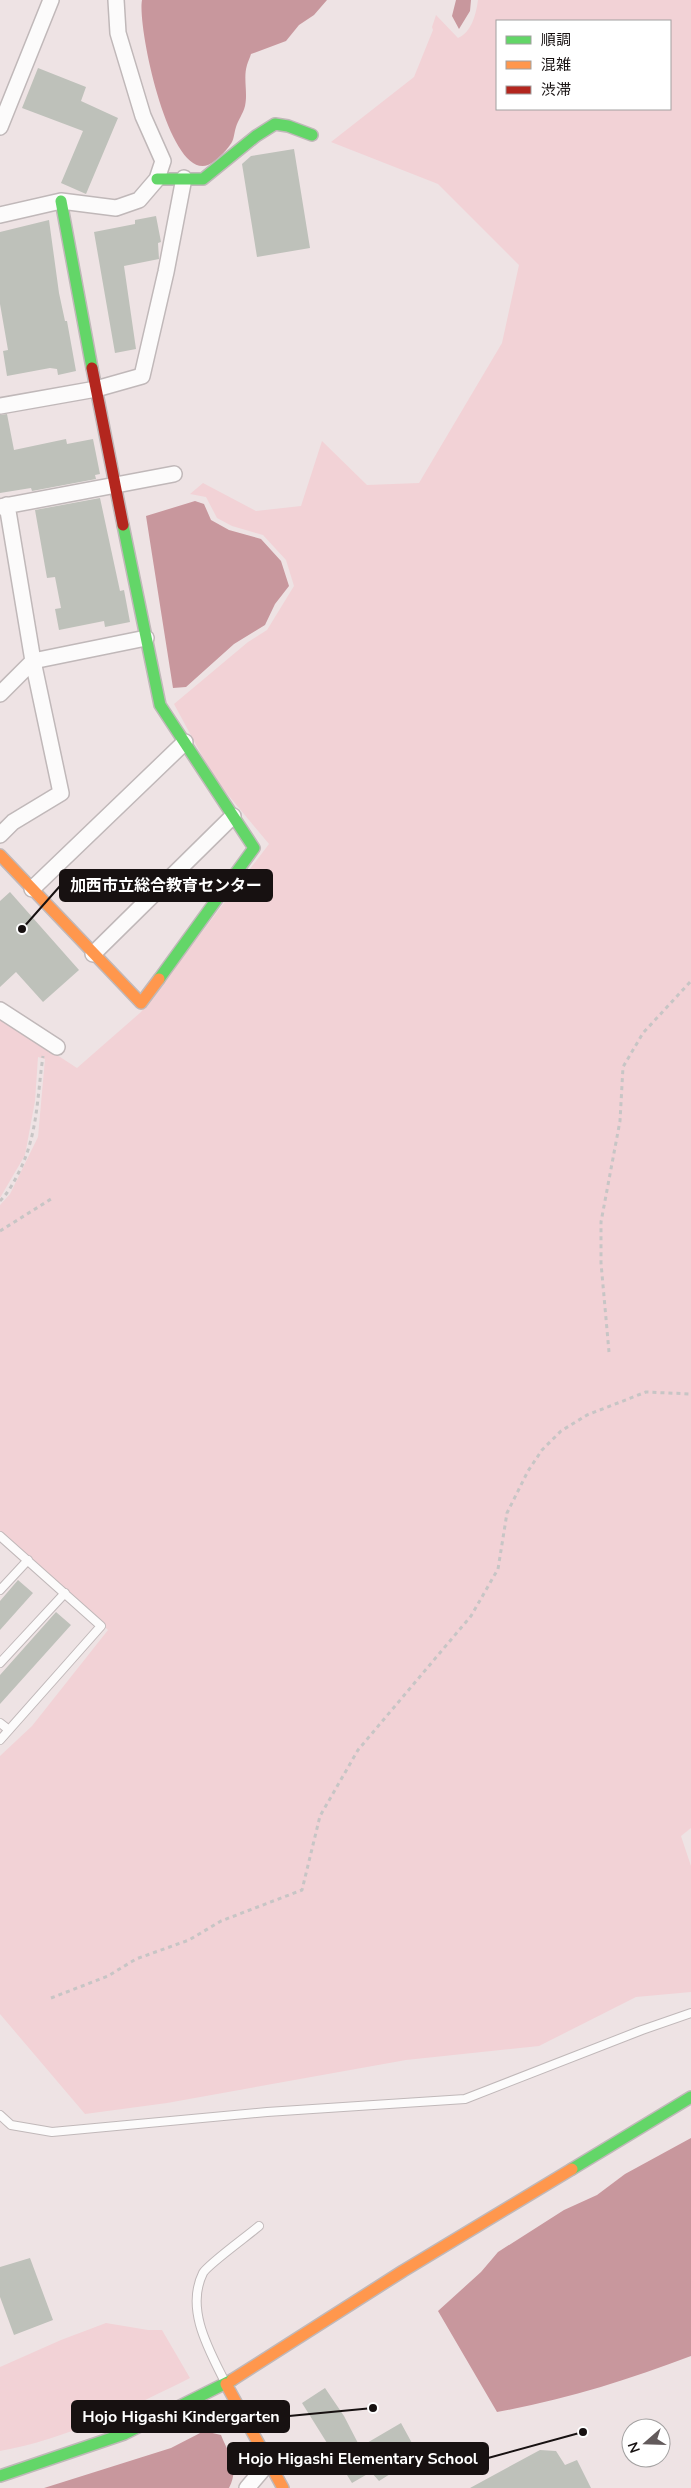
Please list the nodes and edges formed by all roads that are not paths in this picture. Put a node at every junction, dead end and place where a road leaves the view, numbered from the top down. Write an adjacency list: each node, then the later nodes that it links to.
1 (51, 0): 3 (street)
2 (116, 0): 5 (street)
3 (0, 127)
4 (312, 135): 6 (street)
5 (157, 178): 6 (street); 7 (street)
6 (184, 178): 9 (street)
7 (61, 201): 8 (street); 9 (street)
8 (0, 216)
9 (96, 389): 10 (street); 12 (street)
10 (0, 406)
11 (174, 474): 12 (street)
12 (115, 486): 13 (street); 14 (street)
13 (4, 506): 15 (street)
14 (146, 638): 15 (street); 17 (street)
15 (33, 661): 16 (street); 19 (street)
16 (0, 694)
17 (185, 742): 18 (street); 21 (street)
18 (233, 816): 22 (street); 22 (street)
19 (0, 835)
20 (0, 855): 21 (street)
21 (32, 889): 22 (street)
22 (93, 954)
23 (0, 1010): 24 (street)
24 (50, 1049)
25 (0, 1536): 26 (lane)
26 (28, 1560): 27 (lane); 28 (lane)
27 (0, 1590)
28 (65, 1593): 29 (lane); 31 (lane)
29 (0, 1663)
30 (0, 1723): 31 (lane)
31 (9, 1730): 32 (lane)
32 (0, 1740)
33 (691, 2013): 35 (lane)
34 (691, 2097): 37 (street)
35 (0, 2115)
36 (260, 2226): 37 (lane)
37 (226, 2384): 38 (street); 39 (street)
38 (270, 2461): 40 (street); 41 (street)
39 (0, 2476)
40 (247, 2488)
41 (283, 2488)

